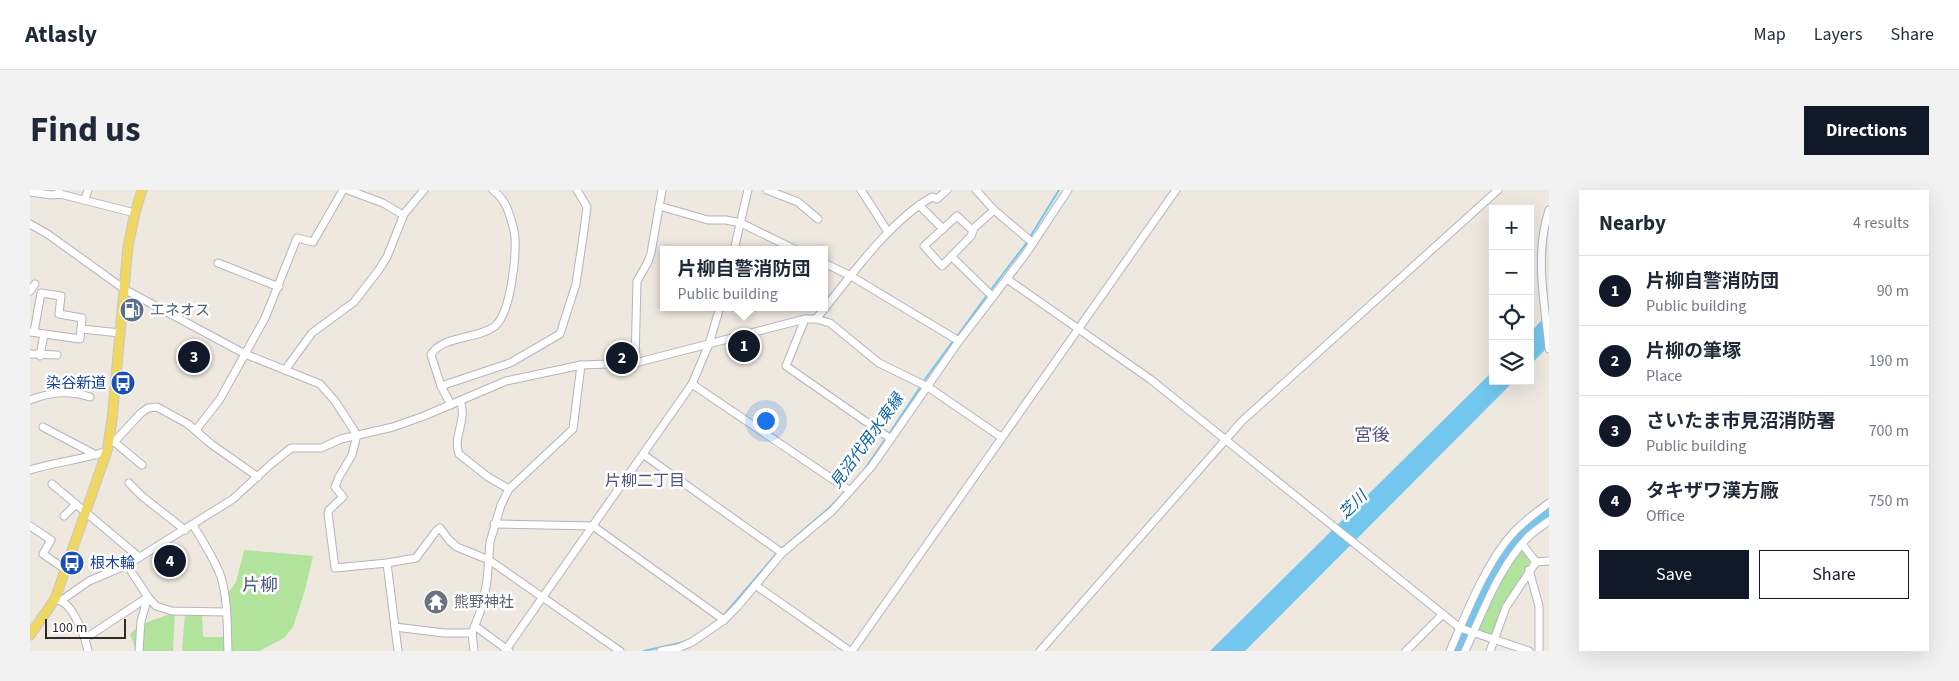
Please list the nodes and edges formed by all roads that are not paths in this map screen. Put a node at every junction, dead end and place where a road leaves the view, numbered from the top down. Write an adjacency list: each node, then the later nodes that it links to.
1 (88, 190): 19 (street)
2 (142, 190): 24 (main road)
3 (343, 190): 41 (street)
4 (348, 190): 25 (street)
5 (424, 190): 25 (street)
6 (493, 190): 67 (street)
7 (577, 190): 67 (street)
8 (662, 190): 21 (street)
9 (748, 190): 27 (street)
10 (767, 190): 26 (street)
11 (860, 190): 31 (street)
12 (948, 190): 20 (street)
13 (976, 190): 22 (street)
14 (1068, 190): 32 (street)
15 (1176, 190): 51 (street)
16 (1498, 190): 78 (street)
17 (30, 192): 18 (street)
18 (60, 192): 19 (street)
19 (85, 199): 24 (street)
20 (919, 205): 29 (street); 31 (street)
21 (659, 206): 27 (street); 63 (street)
22 (994, 210): 30 (street); 32 (street)
23 (1549, 210): 44 (street)
24 (135, 213): 42 (main road)
25 (403, 216): 65 (street)
26 (818, 219)
27 (741, 223): 33 (street); 34 (street)
28 (30, 224): 42 (street)
29 (943, 229): 30 (street); 35 (street)
30 (973, 231): 35 (street)
31 (888, 232): 38 (street)
32 (1033, 243): 39 (street)
33 (735, 246)
34 (788, 246)
35 (952, 257): 45 (street)
36 (218, 263): 41 (street)
37 (828, 265): 38 (street)
38 (851, 276): 46 (street); 56 (street)
39 (1007, 279): 45 (street); 51 (street)
40 (34, 284): 43 (street)
41 (279, 287): 60 (street)
42 (124, 289): 54 (main road); 60 (street)
43 (30, 291)
44 (1546, 291): 58 (street)
45 (993, 297): 56 (street)
46 (828, 304)
47 (719, 311): 57 (street)
48 (823, 311): 50 (street)
49 (804, 319): 50 (street); 57 (street); 77 (street)
50 (816, 319): 68 (street)
51 (1078, 328): 76 (street); 78 (street)
52 (81, 329): 53 (street); 54 (street); 55 (street)
53 (32, 332): 55 (street)
54 (121, 333): 79 (main road)
55 (44, 334): 62 (street)
56 (959, 341): 68 (street)
57 (709, 344): 63 (street); 66 (street)
58 (1549, 349)
59 (30, 354): 62 (street)
60 (245, 354): 65 (street); 74 (street)
61 (57, 355): 62 (street)
62 (40, 356)
63 (635, 362): 64 (street)
64 (581, 365): 71 (street); 88 (street)
65 (285, 370): 75 (street)
66 (692, 384): 82 (street); 89 (street)
67 (441, 386): 72 (street)
68 (928, 387): 76 (street); 77 (street)
69 (90, 397): 70 (street)
70 (30, 400)
71 (460, 401): 72 (street); 88 (street)
72 (451, 405): 75 (street)
73 (43, 427): 81 (street)
74 (196, 430): 79 (street); 85 (street)
75 (357, 435): 85 (street); 106 (street)
76 (1001, 437): 133 (street)
77 (891, 439): 89 (street)
78 (1225, 439): 115 (street); 134 (street)
79 (112, 440): 80 (main road); 83 (street)
80 (107, 451): 81 (street); 92 (main road)
81 (96, 455): 84 (street)
82 (644, 455): 98 (street); 101 (street)
83 (142, 465)
84 (30, 470)
85 (258, 477): 97 (street)
86 (129, 483): 99 (street)
87 (52, 484): 91 (street)
88 (509, 489): 95 (street)
89 (850, 491): 101 (street)
90 (1549, 503): 118 (street)
91 (76, 504): 92 (street); 93 (street)
92 (86, 513): 102 (street); 108 (main road)
93 (64, 516)
94 (1549, 521): 100 (street)
95 (494, 524): 98 (street); 103 (street)
96 (30, 526): 108 (street)
97 (193, 526): 99 (street); 114 (street)
98 (593, 526): 112 (street); 116 (street)
99 (185, 530): 102 (street)
100 (1522, 544): 105 (street); 120 (street)
101 (782, 553): 110 (street)
102 (138, 557): 107 (street)
103 (489, 560): 106 (street); 112 (street); 119 (street)
104 (1549, 561): 105 (street)
105 (1536, 562): 109 (street)
106 (387, 563): 117 (street)
107 (127, 565): 111 (street); 113 (street)
108 (66, 570): 113 (main road)
109 (1529, 570): 123 (street); 140 (street)
110 (755, 585): 116 (street); 133 (street)
111 (148, 597): 114 (street); 122 (street); 127 (street)
112 (543, 597): 125 (street); 131 (street)
113 (58, 600): 121 (main road); 122 (street)
114 (226, 612): 128 (street)
115 (1443, 614): 118 (street); 135 (street)
116 (724, 620): 132 (street)
117 (395, 627): 119 (street); 129 (street)
118 (1461, 628): 120 (street); 136 (street)
119 (474, 630): 125 (street); 130 (street)
120 (1473, 632): 123 (street); 137 (street)
121 (30, 636)
122 (86, 638): 126 (street)
123 (1494, 639): 124 (street); 138 (street)
124 (1514, 648): 139 (street)
125 (507, 650)
126 (88, 651)
127 (139, 651)
128 (228, 651)
129 (398, 651)
130 (474, 651)
131 (620, 651)
132 (661, 651)
133 (851, 651)
134 (1040, 651)
135 (1406, 651)
136 (1450, 651)
137 (1465, 651)
138 (1490, 651)
139 (1529, 651)
140 (1539, 651)

